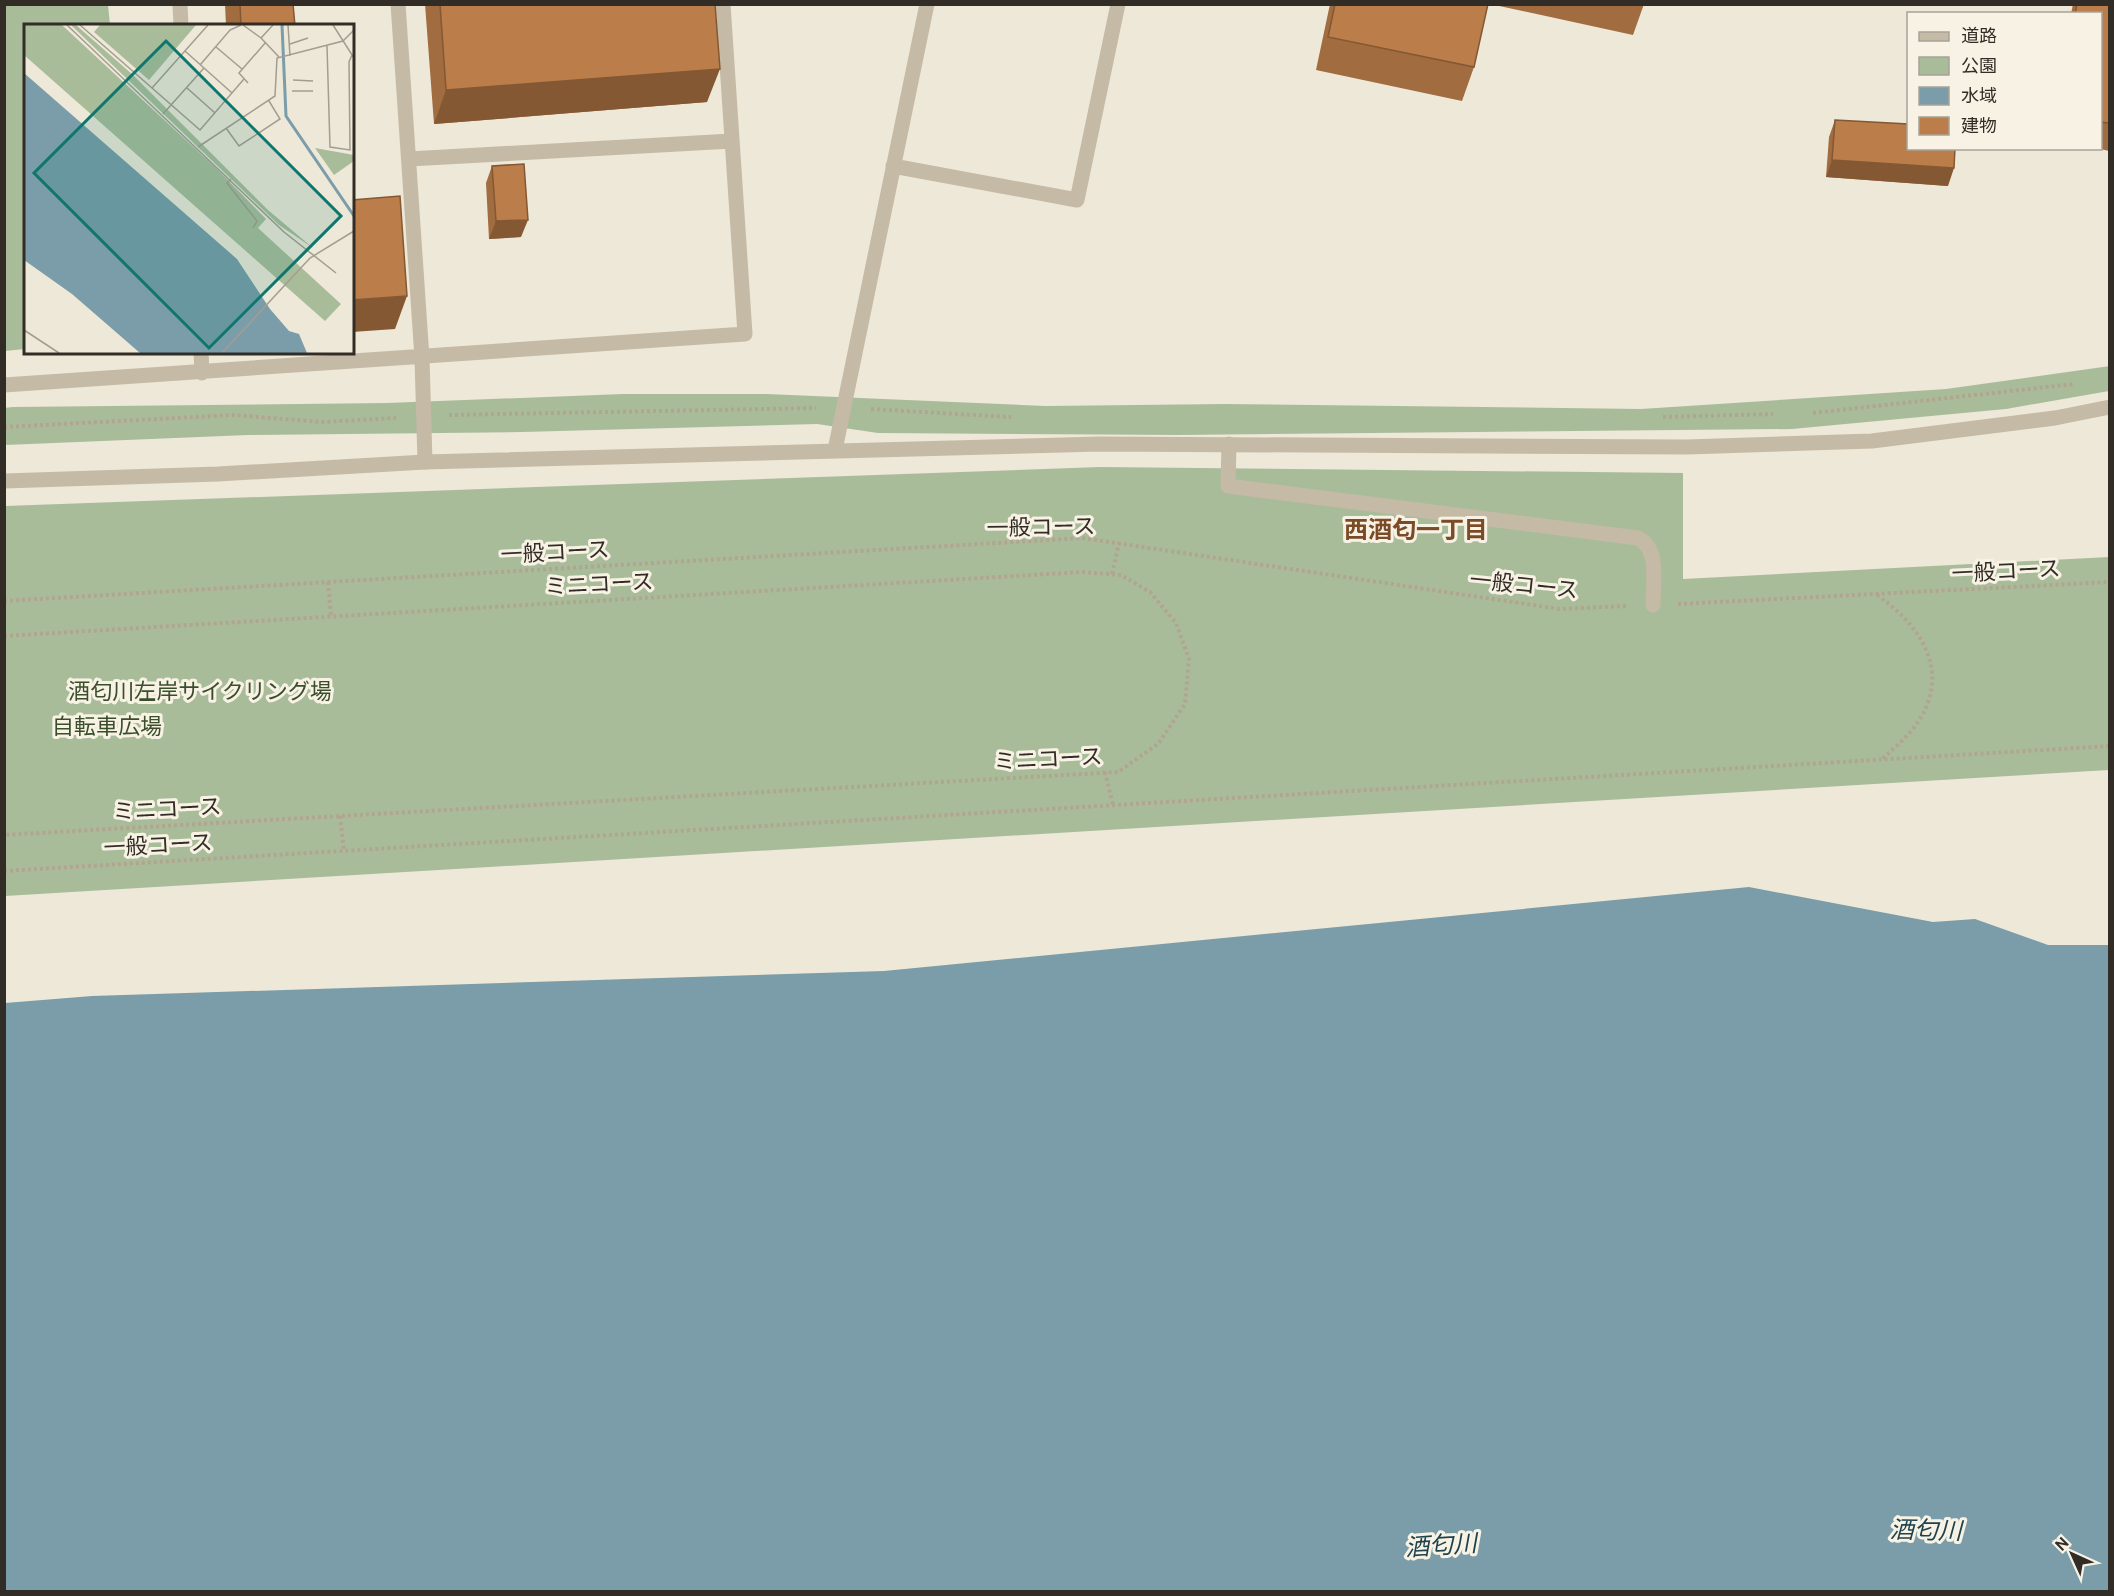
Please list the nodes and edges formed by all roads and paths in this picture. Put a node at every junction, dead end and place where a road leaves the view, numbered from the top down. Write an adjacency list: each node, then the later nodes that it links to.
1 (180, 4): 6 (street)
2 (398, 4): 8 (street)
3 (723, 4): 7 (street)
4 (927, 4): 9 (street)
5 (1118, 4): 9 (street)
6 (181, 24)
7 (732, 141): 8 (street); 11 (street)
8 (409, 159): 11 (street)
9 (893, 166): 16 (street)
10 (201, 354): 12 (street)
11 (422, 357): 12 (street); 19 (street)
12 (202, 373): 14 (street)
13 (2082, 383): 17 (path)
14 (4, 385)
15 (2109, 407): 23 (street)
16 (843, 408): 19 (path); 20 (path); 24 (street)
17 (1812, 413)
18 (1778, 414): 21 (path)
19 (423, 416): 22 (path); 25 (street)
20 (1022, 417)
21 (1655, 417)
22 (4, 427)
23 (1229, 444): 24 (street); 33 (street)
24 (835, 450): 25 (street)
25 (425, 462): 26 (street)
26 (4, 481)
27 (1119, 543): 28 (path); 29 (path, 一般コース); 33 (path, 一般コース)
28 (1112, 574): 34 (path, ミニコース); 38 (path, ミニコース)
29 (328, 582): 32 (path, 一般コース); 34 (path)
30 (2109, 582): 31 (path, 一般コース)
31 (1876, 595): 33 (path, 一般コース); 37 (path)
32 (4, 601)
33 (1653, 605)
34 (331, 617): 35 (path, ミニコース)
35 (4, 636)
36 (2109, 746): 37 (path, 一般コース)
37 (1881, 759): 39 (path, 一般コース)
38 (1105, 772): 39 (path); 40 (path, ミニコース)
39 (1113, 805): 42 (path, 一般コース)
40 (340, 816): 41 (path, ミニコース); 42 (path)
41 (4, 835)
42 (344, 851): 43 (path, 一般コース)
43 (4, 871)

